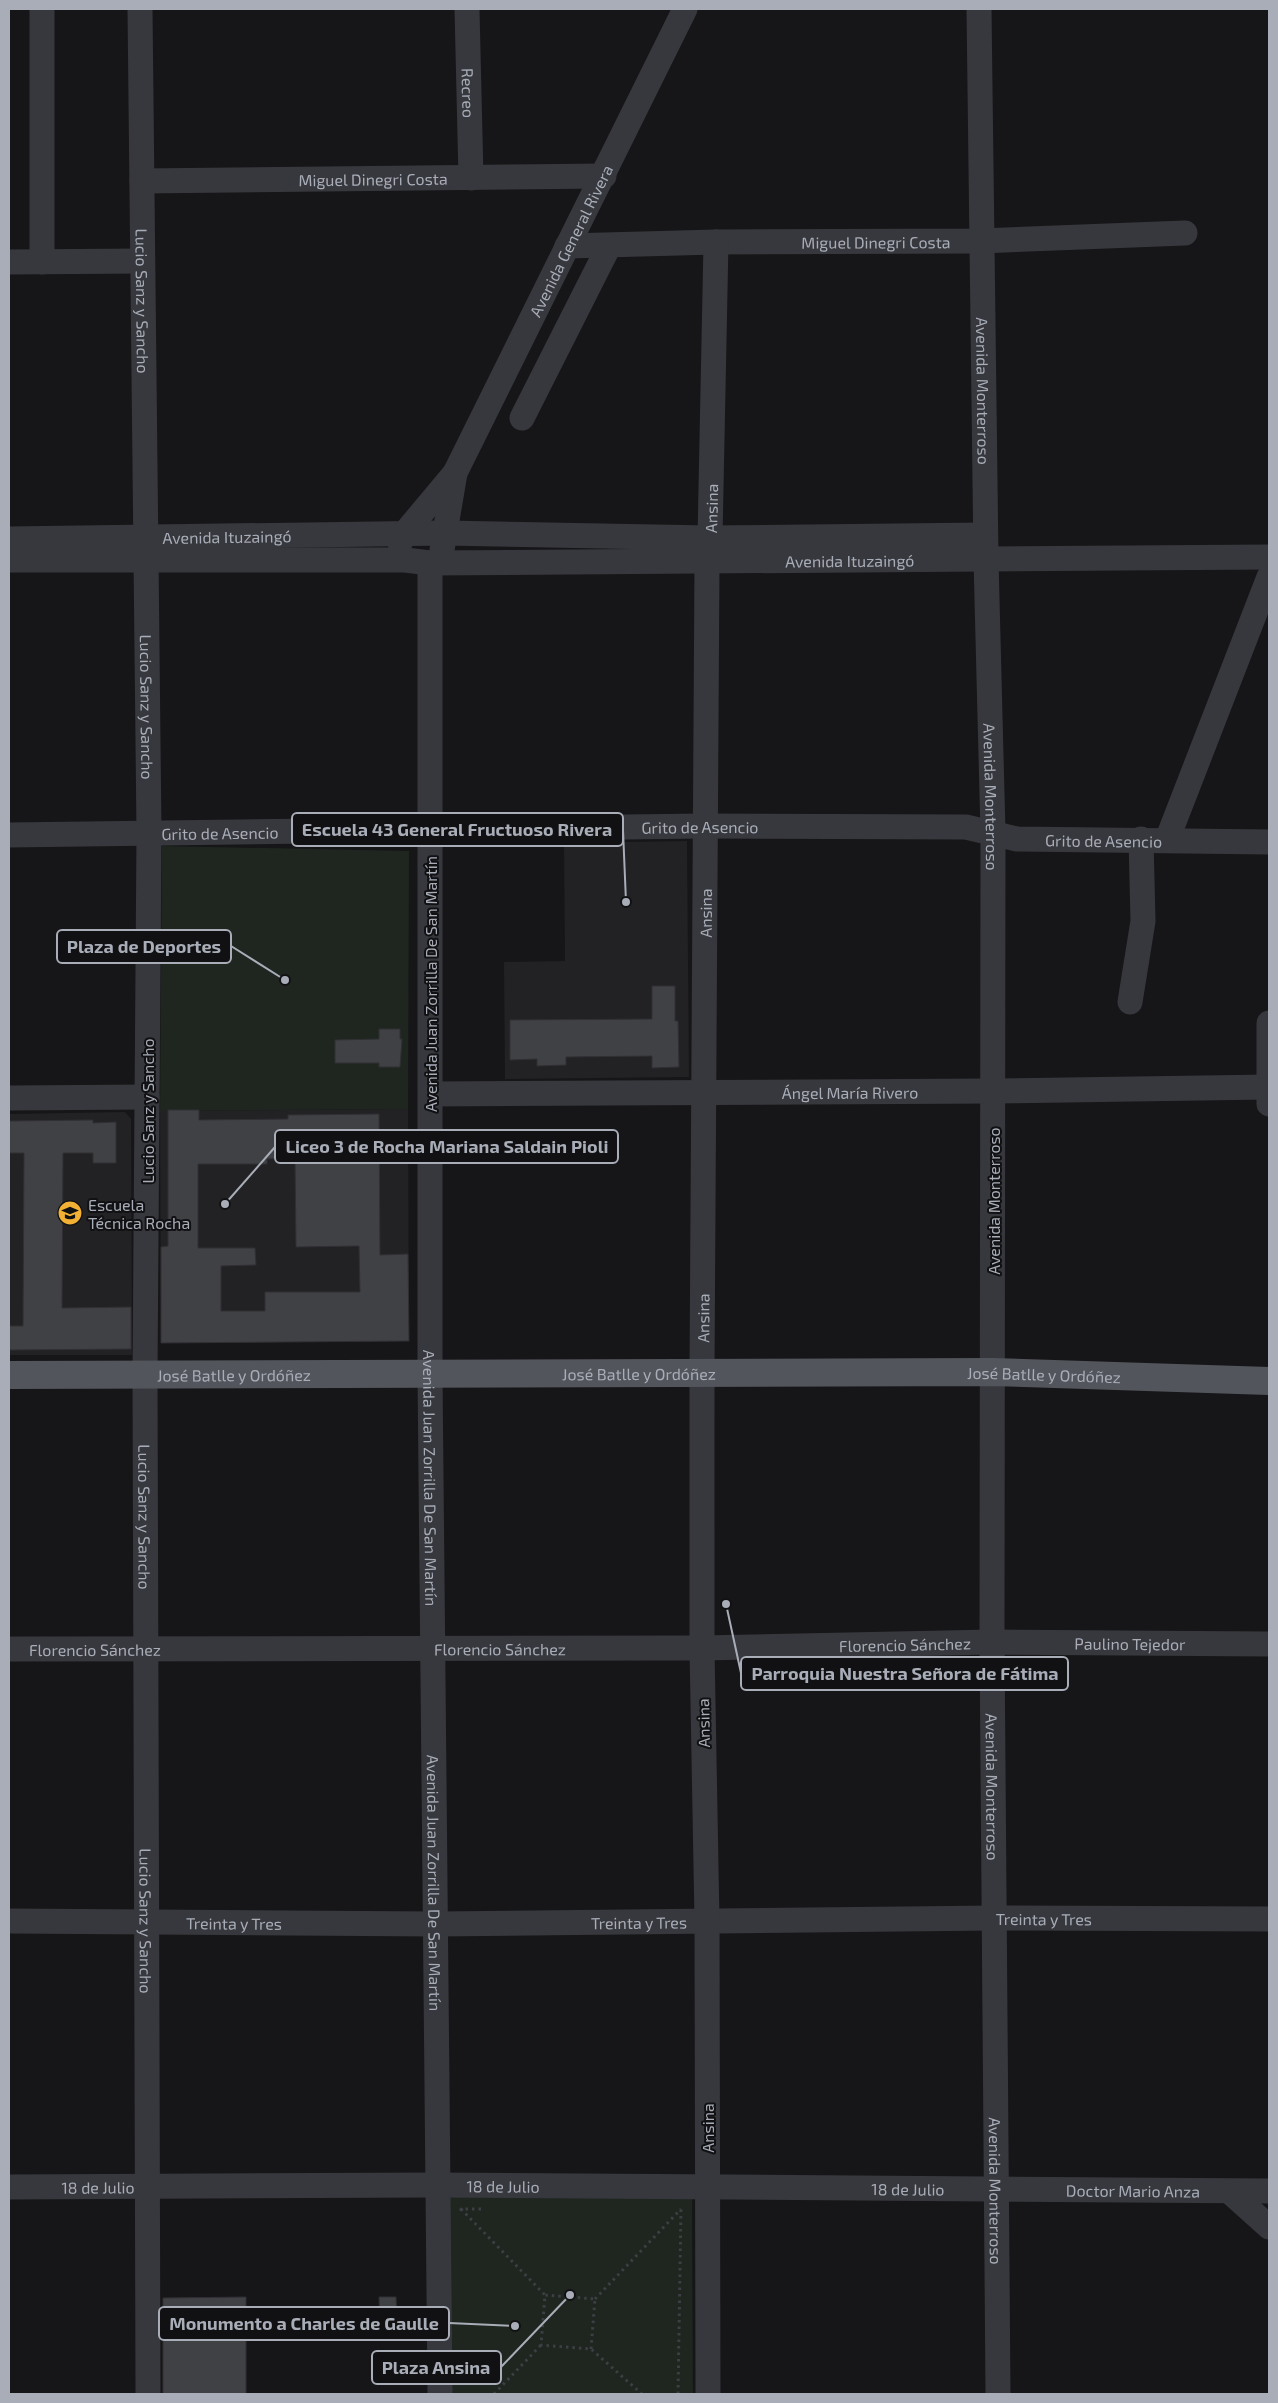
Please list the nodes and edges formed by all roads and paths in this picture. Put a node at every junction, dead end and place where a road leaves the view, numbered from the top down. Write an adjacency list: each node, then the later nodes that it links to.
1 (42, 9): 16 (street)
2 (140, 9): 8 (street, Lucio Sanz y Sancho)
3 (468, 9): 7 (street, Recreo)
4 (685, 9): 6 (street, Avenida General Rivera)
5 (979, 9): 10 (street, Avenida Monterroso)
6 (604, 176): 7 (street, Miguel Dinegri Costa); 12 (street, Avenida General Rivera)
7 (471, 178): 8 (street, Miguel Dinegri Costa)
8 (142, 181): 14 (street, Lucio Sanz y Sancho)
9 (1185, 233): 10 (street, Miguel Dinegri Costa)
10 (980, 241): 11 (street, Miguel Dinegri Costa); 21 (street, Avenida Monterroso)
11 (716, 242): 13 (street, Miguel Dinegri Costa); 24 (street, Ansina)
12 (567, 246): 13 (street, Miguel Dinegri Costa); 18 (street, Avenida General Rivera)
13 (609, 246): 17 (street)
14 (142, 261): 16 (street); 23 (street, Lucio Sanz y Sancho)
15 (9, 262): 16 (street)
16 (42, 262)
17 (522, 418)
18 (455, 473): 19 (street, Avenida General Rivera); 20 (street, Avenida General Rivera)
19 (445, 533): 20 (street, Avenida Ituzaingó); 24 (street, Avenida Ituzaingó); 29 (street)
20 (404, 534): 23 (street, Avenida Ituzaingó); 27 (street)
21 (985, 536): 24 (street, Avenida Ituzaingó); 28 (street, Avenida Monterroso)
22 (9, 539): 23 (street, Avenida Ituzaingó)
23 (145, 549): 26 (street, Avenida Ituzaingó); 27 (street, Avenida Ituzaingó); 33 (street, Lucio Sanz y Sancho)
24 (708, 550): 28 (street, Avenida Ituzaingó); 29 (street, Avenida Ituzaingó); 31 (street, Ansina)
25 (1269, 557): 28 (street, Avenida Ituzaingó)
26 (9, 560)
27 (406, 560): 29 (street, Avenida Ituzaingó)
28 (986, 560): 34 (street, Avenida Monterroso)
29 (430, 563): 32 (street, Avenida Juan Zorrilla De San Martín)
30 (1269, 577): 37 (street)
31 (704, 826): 32 (street, Grito de Asencio); 34 (street, Grito de Asencio); 44 (street, Ansina)
32 (429, 831): 33 (street, Grito de Asencio); 43 (street, Avenida Juan Zorrilla De San Martín)
33 (149, 833): 35 (street, Grito de Asencio); 45 (street, Lucio Sanz y Sancho)
34 (993, 833): 36 (street, Grito de Asencio); 42 (street, Avenida Monterroso)
35 (9, 835)
36 (1141, 839): 37 (street, Grito de Asencio); 39 (street)
37 (1167, 840): 38 (street, Grito de Asencio)
38 (1269, 842)
39 (1130, 1002)
40 (1269, 1023): 41 (street)
41 (1269, 1087): 42 (street, Ángel María Rivero); 47 (street)
42 (993, 1091): 44 (street, Ángel María Rivero); 49 (street, Avenida Monterroso)
43 (431, 1094): 44 (street, Ángel María Rivero); 51 (street, Avenida Juan Zorrilla De San Martín)
44 (704, 1094): 48 (street, Ansina)
45 (147, 1097): 46 (street); 50 (street, Lucio Sanz y Sancho)
46 (9, 1098)
47 (1269, 1104)
48 (702, 1371): 49 (main road, José Batlle y Ordóñez); 51 (main road, José Batlle y Ordóñez); 57 (street, Ansina)
49 (992, 1372): 53 (main road, José Batlle y Ordóñez); 54 (street, Avenida Monterroso)
50 (146, 1373): 51 (main road, José Batlle y Ordóñez); 52 (main road, José Batlle y Ordóñez); 56 (street, Lucio Sanz y Sancho)
51 (430, 1373): 59 (street, Avenida Juan Zorrilla De San Martín)
52 (9, 1375)
53 (1269, 1381)
54 (992, 1642): 55 (street, Paulino Tejedor); 57 (street, Florencio Sánchez); 60 (street, Avenida Monterroso)
55 (1269, 1644)
56 (146, 1648): 58 (street, Florencio Sánchez); 59 (street, Florencio Sánchez); 64 (street, Lucio Sanz y Sancho)
57 (702, 1648): 59 (street, Florencio Sánchez); 63 (street, Ansina)
58 (9, 1649)
59 (434, 1649): 65 (street, Avenida Juan Zorrilla De San Martín)
60 (994, 1918): 61 (street, Treinta y Tres); 63 (street, Treinta y Tres); 70 (street, Avenida Monterroso)
61 (1269, 1919)
62 (9, 1921): 64 (street, Treinta y Tres)
63 (707, 1921): 65 (street, Treinta y Tres); 69 (street, Ansina)
64 (146, 1922): 65 (street, Treinta y Tres); 68 (street, Lucio Sanz y Sancho)
65 (436, 1924): 66 (street, Avenida Juan Zorrilla De San Martín)
66 (438, 2185): 68 (street, 18 de Julio); 69 (street, 18 de Julio); 73 (path); 84 (street, Avenida Juan Zorrilla De San Martín)
67 (9, 2187): 68 (street, 18 de Julio)
68 (146, 2187): 83 (street, Lucio Sanz y Sancho)
69 (707, 2188): 70 (street, 18 de Julio); 76 (path); 88 (street, Ansina)
70 (996, 2190): 72 (street, Doctor Mario Anza); 89 (street, Avenida Monterroso)
71 (1269, 2191): 72 (street, Doctor Mario Anza)
72 (1230, 2192): 78 (street)
73 (461, 2209): 74 (path); 77 (path); 79 (path)
74 (489, 2209)
75 (671, 2209): 76 (path)
76 (681, 2209): 80 (path); 87 (path)
77 (460, 2219)
78 (1269, 2227)
79 (545, 2295): 80 (path); 81 (path)
80 (595, 2299): 82 (path)
81 (541, 2345): 82 (path); 85 (path)
82 (591, 2348): 86 (path)
83 (148, 2394)
84 (440, 2394)
85 (494, 2394)
86 (642, 2394)
87 (678, 2394)
88 (708, 2394)
89 (998, 2394)

